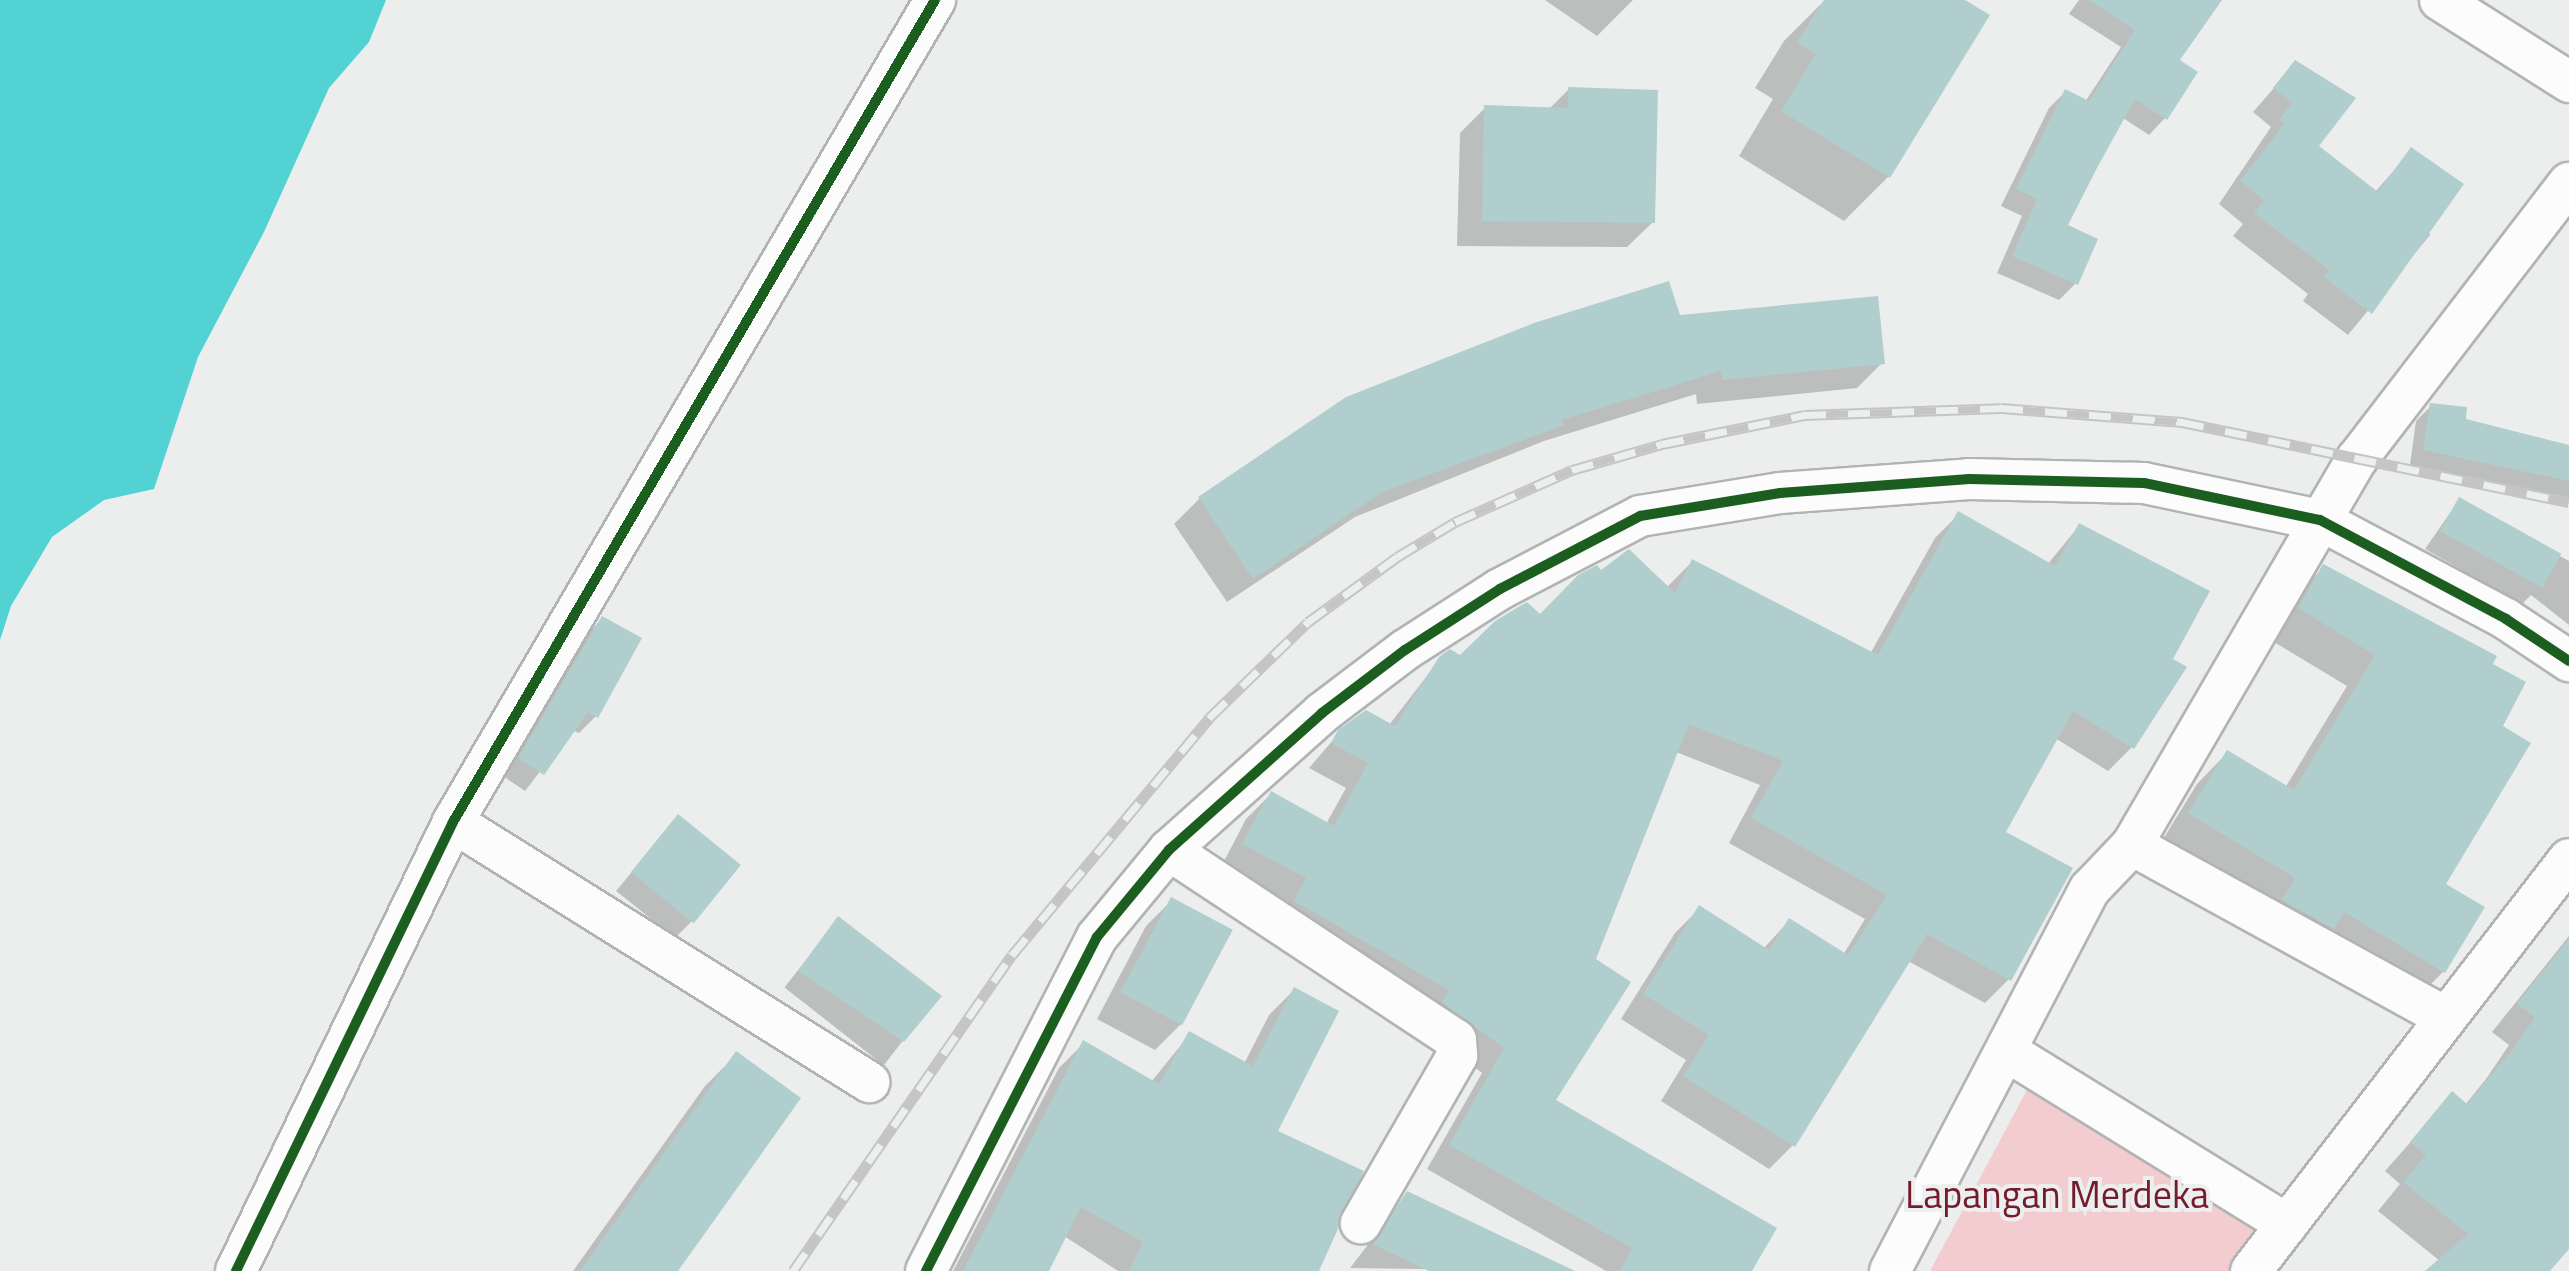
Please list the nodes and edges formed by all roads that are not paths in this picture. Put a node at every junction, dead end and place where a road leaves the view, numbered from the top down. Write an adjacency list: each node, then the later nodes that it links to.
1 (935, 0): 7 (street)
2 (2440, 0): 3 (street)
3 (2569, 82)
4 (2569, 182): 5 (street)
5 (2320, 520): 6 (street); 8 (street); 9 (street)
6 (2569, 661)
7 (453, 822): 13 (street); 16 (street)
8 (2132, 845): 11 (street); 12 (street)
9 (1168, 850): 14 (street); 17 (street)
10 (2569, 859): 11 (street)
11 (2444, 1017): 15 (street)
12 (2008, 1052): 15 (street); 18 (street)
13 (869, 1082)
14 (1361, 1223)
15 (2286, 1224): 19 (street)
16 (236, 1271)
17 (926, 1271)
18 (1890, 1271)
19 (2252, 1271)

